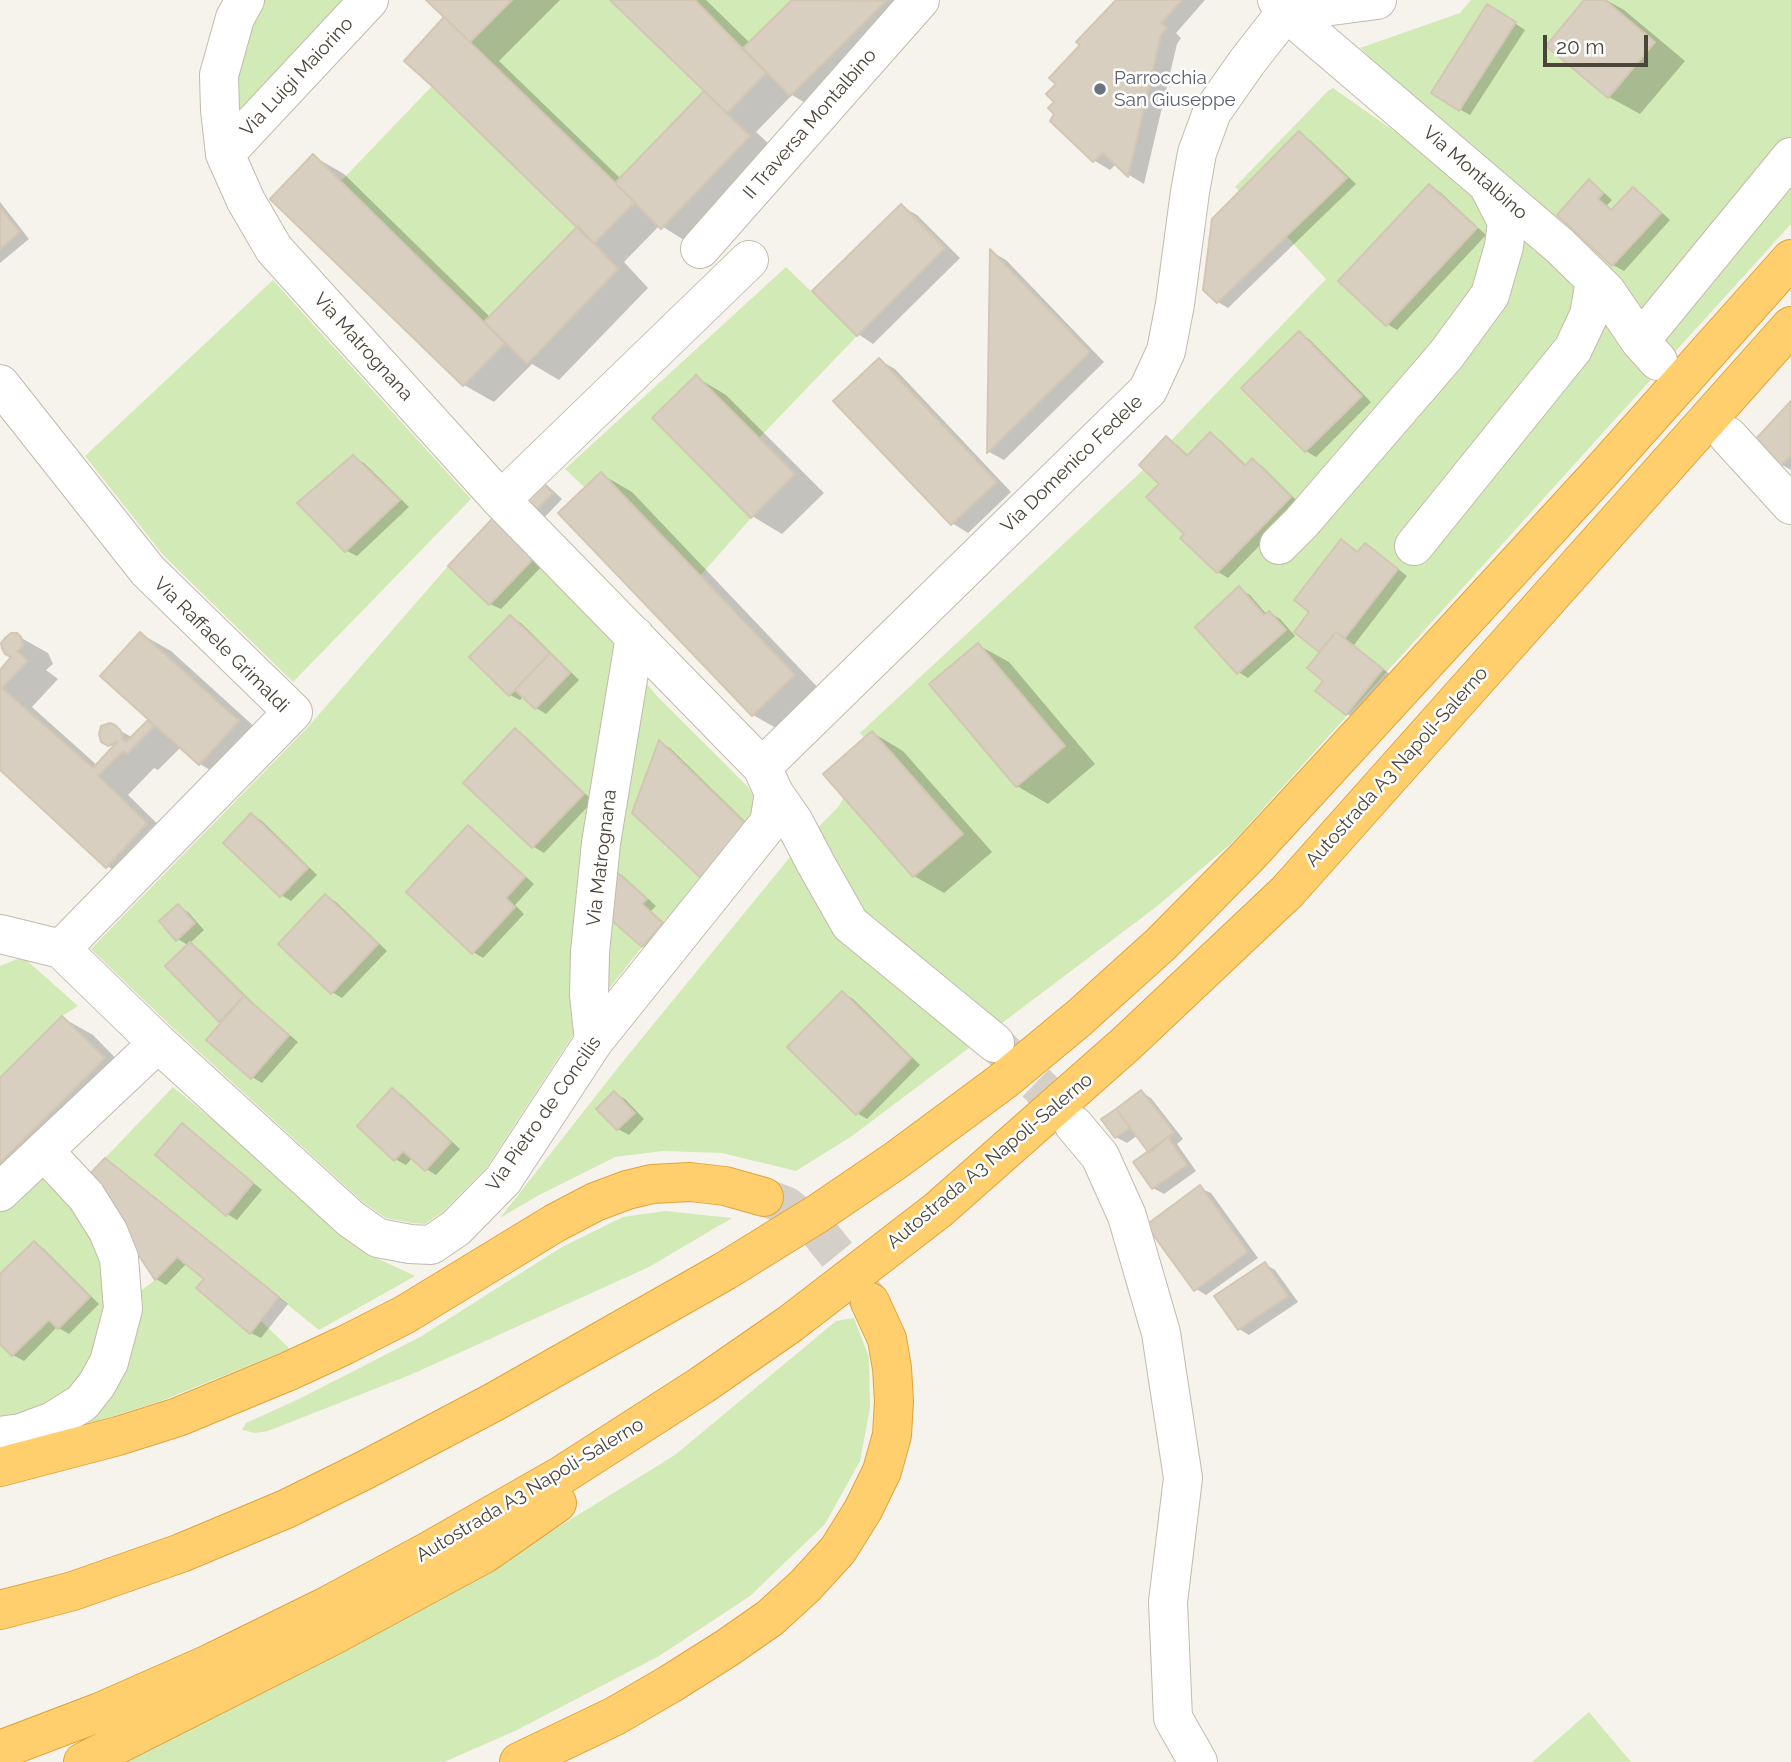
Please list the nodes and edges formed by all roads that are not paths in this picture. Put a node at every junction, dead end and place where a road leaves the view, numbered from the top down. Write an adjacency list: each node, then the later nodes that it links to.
1 (245, 0): 6 (street, Via Matrognana)
2 (369, 0): 6 (street, Via Luigi Maiorino)
3 (920, 0): 9 (street, II Traversa Montalbino)
4 (1377, 0): 5 (street)
5 (1282, 6): 8 (street, Via Montalbino); 21 (street, Via Domenico Fedele)
6 (225, 154): 16 (street, Via Matrognana)
7 (1791, 157): 12 (street, Via Montalbino)
8 (1488, 185): 12 (street, Via Montalbino); 18 (street)
9 (700, 249)
10 (1791, 259): 35 (highway)
11 (749, 260): 16 (street)
12 (1595, 281): 19 (street)
13 (1791, 326): 32 (highway, Autostrada A3 Napoli-Salerno)
14 (0, 384): 23 (street, Via Raffaele Grimaldi)
15 (1728, 436): 17 (street)
16 (501, 500): 20 (street, Via Matrognana)
17 (1791, 505)
18 (1279, 545)
19 (1414, 546)
20 (635, 636): 21 (street, Via Matrognana); 24 (street, Via Matrognana)
21 (768, 780): 24 (street, Via Pietro de Concilis); 26 (street, Via Matrognana)
22 (0, 934): 23 (street)
23 (61, 949): 25 (street, Via Pietro de Concilis)
24 (594, 1041): 25 (street, Via Pietro de Concilis)
25 (158, 1043): 28 (street)
26 (995, 1043)
27 (1074, 1125): 39 (street)
28 (44, 1151): 29 (street); 33 (street)
29 (0, 1192)
30 (764, 1197): 34 (highway)
31 (870, 1302): 38 (highway)
32 (702, 1385): 36 (highway, Autostrada A3 Napoli-Salerno); 37 (highway)
33 (0, 1436)
34 (0, 1467)
35 (0, 1610)
36 (0, 1750)
37 (83, 1762)
38 (519, 1762)
39 (1198, 1762)

